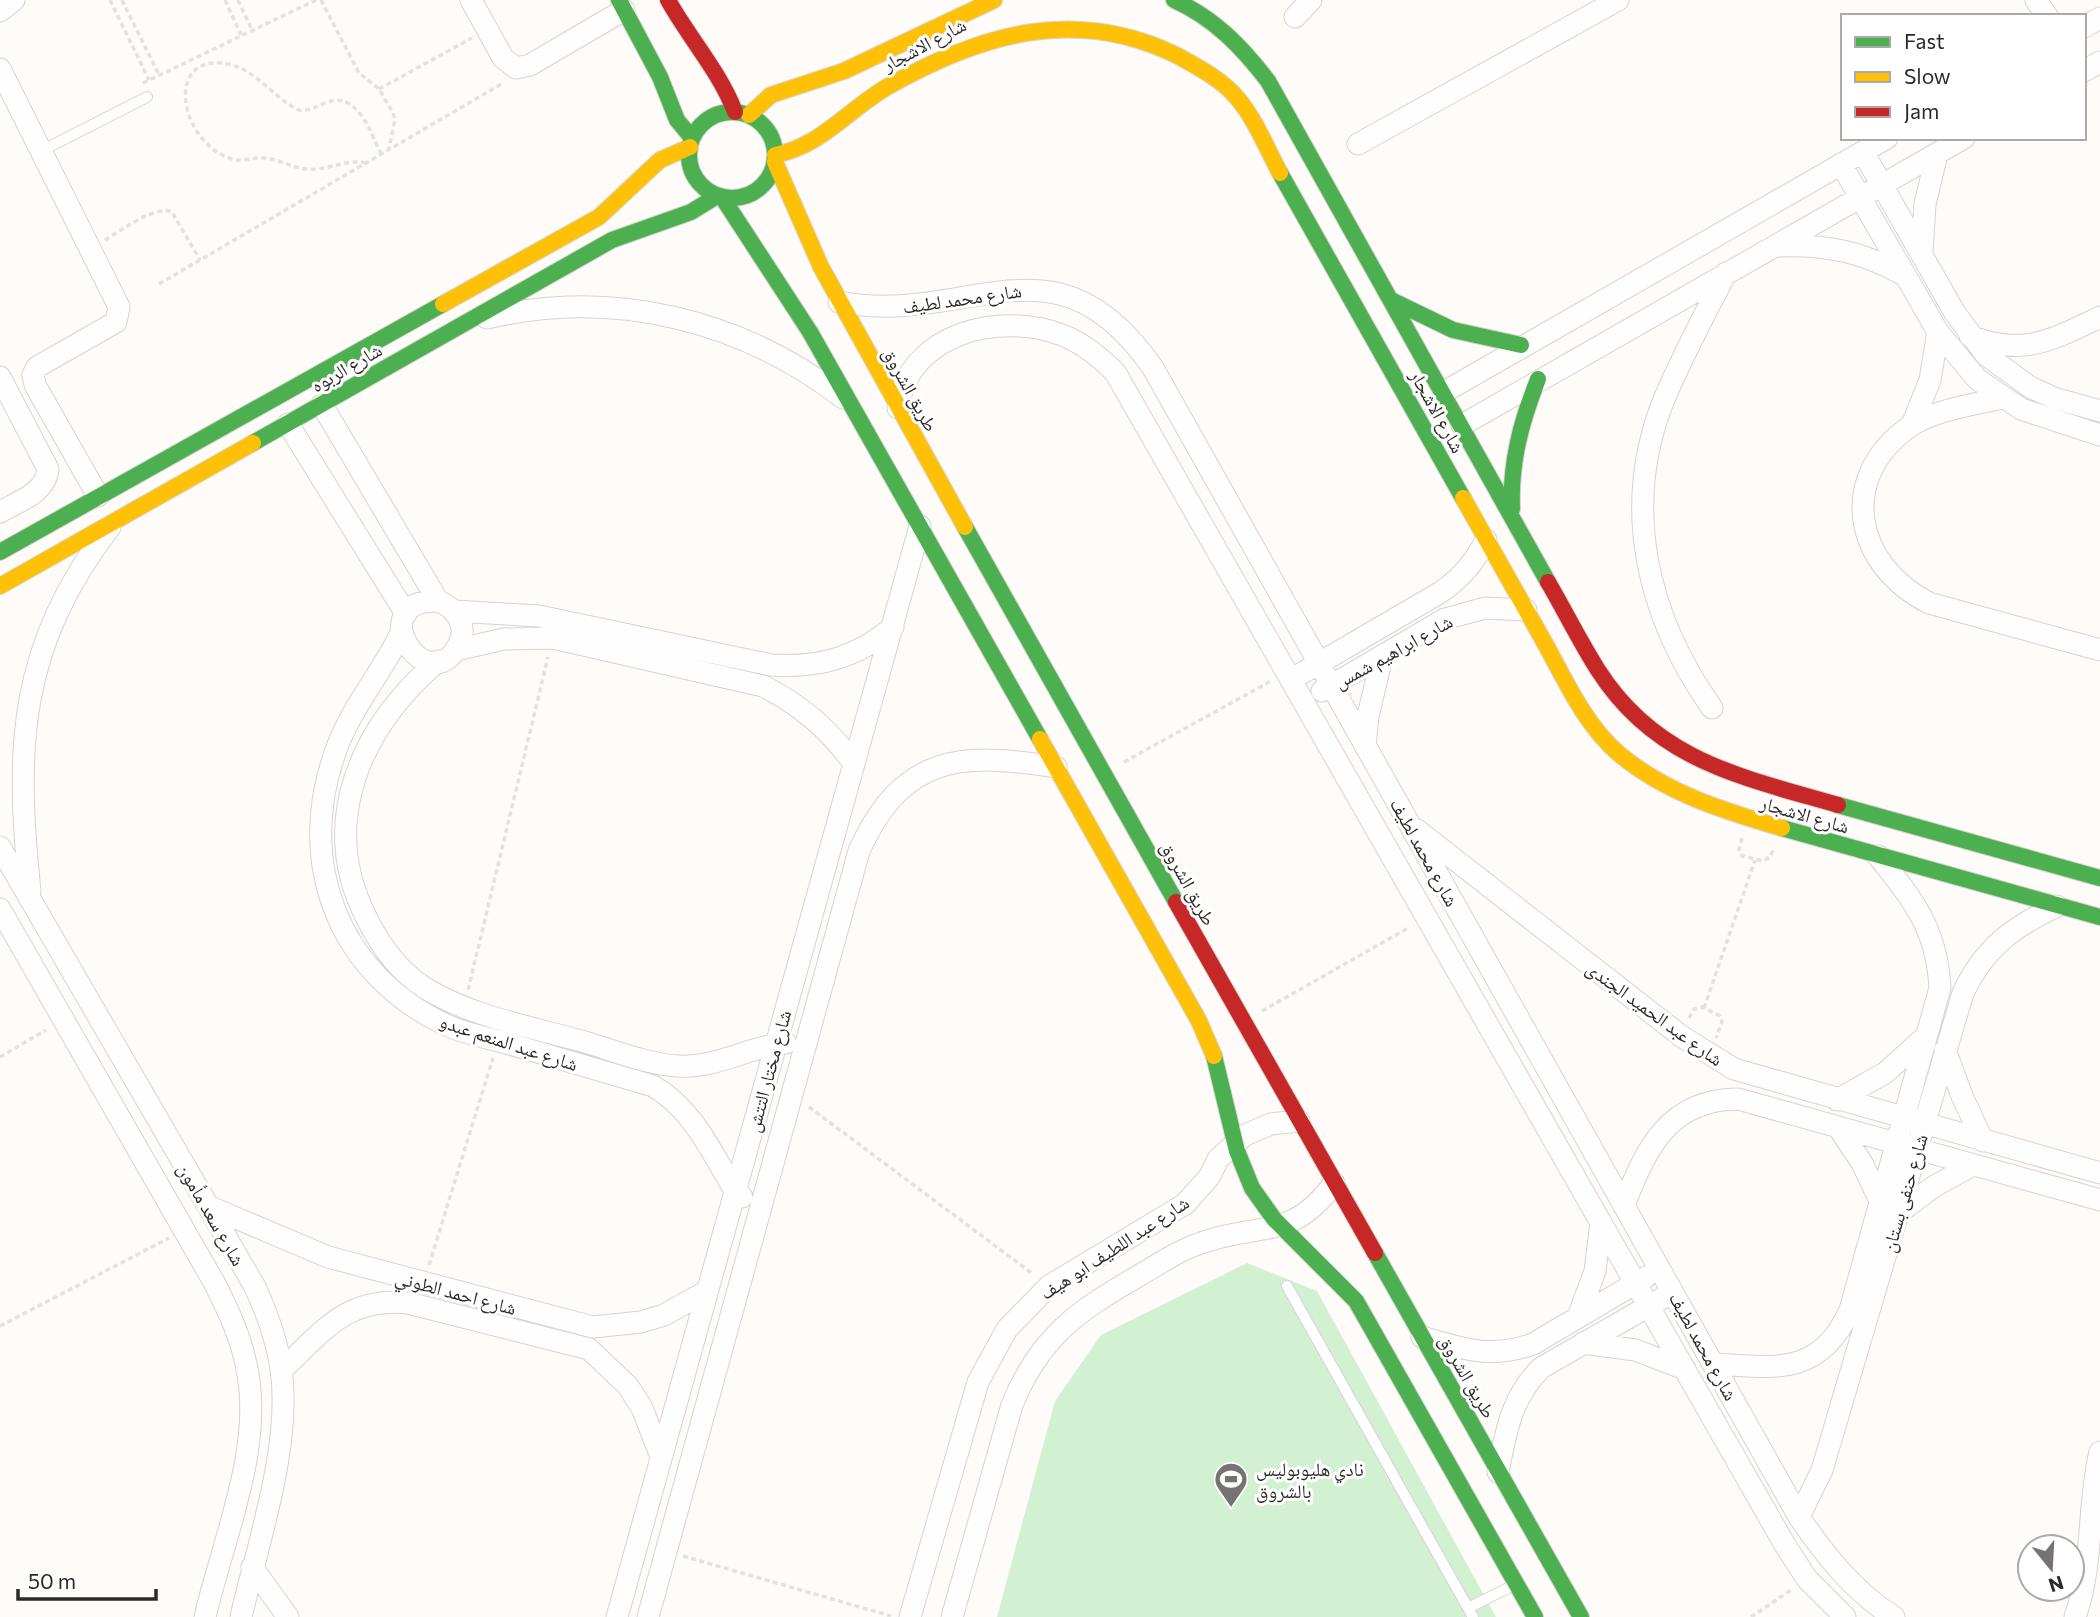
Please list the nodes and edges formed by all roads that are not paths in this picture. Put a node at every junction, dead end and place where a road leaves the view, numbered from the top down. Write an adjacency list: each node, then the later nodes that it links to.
1 (14, 0): 9 (street)
2 (471, 0): 8 (street)
3 (668, 0): 15 (street)
4 (994, 0): 15 (street, شارع الاشجار)
5 (1174, 0): 29 (street, شارع الاشجار)
6 (1311, 0): 11 (street)
7 (1618, 0): 19 (street)
8 (621, 5): 18 (street)
9 (0, 11)
10 (1069, 13): 23 (street, شارع الاشجار)
11 (1295, 17)
12 (1149, 26): 30 (street, شارع الاشجار)
13 (0, 69): 20 (street)
14 (147, 97): 20 (lane)
15 (742, 114): 18 (street); 23 (street)
16 (1884, 140): 21 (street)
17 (1961, 140): 22 (street)
18 (691, 142): 26 (street); 28 (street, شارع الربوه)
19 (1357, 144)
20 (41, 151): 57 (street)
21 (1863, 152): 24 (street); 25 (street)
22 (1937, 153): 25 (street); 33 (street)
23 (775, 158): 26 (street); 37 (street, طريق الشروق)
24 (1841, 164): 27 (street); 42 (street)
25 (1882, 185): 27 (street); 33 (street)
26 (720, 196): 31 (street, شارع الربوه); 47 (street)
27 (1860, 197): 32 (street); 35 (street)
28 (599, 217): 31 (street); 55 (street, شارع الربوه)
29 (1348, 222): 30 (street); 36 (street, شارع الاشجار)
30 (1317, 239): 62 (street, شارع الاشجار)
31 (612, 240): 39 (street, شارع الربوه)
32 (1772, 247): 34 (street); 35 (street)
33 (1922, 254): 41 (street)
34 (1726, 273): 44 (street); 76 (street)
35 (1906, 276): 40 (street)
36 (1393, 301): 42 (street); 45 (street, شارع الاشجار)
37 (839, 302): 49 (street, طريق الشروق); 72 (street, شارع محمد لطيف)
38 (2100, 317): 41 (street)
39 (468, 322): 47 (street); 48 (street, شارع الربوه)
40 (1938, 332): 46 (street); 53 (street)
41 (1969, 335): 50 (street)
42 (1521, 345): 45 (street)
43 (0, 377): 58 (street)
44 (1538, 379): 52 (street); 59 (street)
45 (1444, 392): 52 (street, شارع الاشجار)
46 (2001, 398): 53 (street); 54 (street)
47 (851, 404): 61 (street)
48 (322, 405): 51 (street, شارع الربوه); 65 (street)
49 (898, 408): 73 (street, شارع محمد لطيف); 97 (street, طريق الشروق)
50 (2100, 411)
51 (288, 424): 56 (street, شارع الربوه); 67 (street)
52 (1462, 425): 59 (street, شارع الاشجار)
53 (1913, 425): 69 (street)
54 (2100, 435)
55 (174, 453): 56 (street); 57 (street, شارع الربوه)
56 (189, 480): 60 (street, شارع الربوه)
57 (98, 496): 63 (street, شارع الربوه)
58 (0, 512)
59 (1512, 515): 80 (street, شارع الاشجار)
60 (113, 522): 64 (street, شارع الربوه); 87 (street)
61 (920, 526): 68 (street, شارع مختار التتش); 79 (street)
62 (1486, 540): 66 (street, شارع الاشجار); 72 (street, شارع ابراهيم شمس)
63 (0, 552)
64 (0, 586)
65 (446, 606): 67 (street); 68 (street); 70 (street)
66 (1526, 610): 71 (street, شارع ابراهيم شمس); 80 (street, شارع الاشجار)
67 (404, 624): 70 (street); 106 (street, شارع عبد المنعم عبدو)
68 (892, 627): 78 (street, شارع مختار التتش)
69 (2100, 650)
70 (447, 655): 78 (street); 92 (street, شارع عبد المنعم عبدو)
71 (1381, 657): 74 (street, شارع ابراهيم شمس); 77 (street)
72 (1319, 663): 73 (street, شارع ابراهيم شمس); 74 (street, شارع محمد لطيف)
73 (1290, 675): 75 (street, شارع محمد لطيف)
74 (1332, 686): 75 (street, شارع ابراهيم شمس); 77 (street, شارع محمد لطيف)
75 (1305, 701): 113 (street, شارع محمد لطيف)
76 (1712, 708)
77 (1365, 746): 81 (street, شارع محمد لطيف)
78 (854, 764): 84 (street, شارع مختار التتش)
79 (1056, 766): 85 (street, شارع مختار التتش); 101 (street)
80 (1772, 806): 83 (street, شارع الاشجار); 86 (street, شارع الاشجار)
81 (1410, 825): 95 (street, شارع عبد الحميد الجندى); 111 (street, شارع محمد لطيف)
82 (0, 847): 87 (street, شارع سعد مأمون)
83 (1878, 856): 88 (street, شارع الاشجار); 91 (street, شارع حنفى بستان)
84 (827, 863): 85 (street); 92 (street, شارع مختار التتش)
85 (853, 872): 93 (street, شارع مختار التتش)
86 (2100, 878)
87 (31, 900): 110 (street, شارع سعد مأمون)
88 (2057, 906): 90 (street, شارع الاشجار); 94 (street, شارع حنفى بستان)
89 (2, 915): 137 (street, شارع سعد مأمون)
90 (2100, 918)
91 (1926, 1037): 95 (street); 96 (street, شارع حنفى بستان)
92 (776, 1044): 93 (street, شارع عبد المنعم عبدو); 106 (street, شارع مختار التتش)
93 (804, 1049): 107 (street, شارع مختار التتش)
94 (1945, 1050): 98 (street, شارع حنفى بستان); 100 (street)
95 (1837, 1100): 96 (street, شارع عبد الحميد الجندى)
96 (1903, 1119): 98 (street, شارع عبد الحميد الجندى); 102 (street, شارع حنفى بستان)
97 (1299, 1121): 101 (street, شارع عبد اللطيف ابو هيف); 105 (street, طريق الشروق)
98 (1924, 1124): 100 (street, شارع عبد الحميد الجندى); 102 (street, شارع حنفى بستان)
99 (1838, 1128): 102 (street, شارع عبد الحميد الجندى); 109 (street); 111 (street, شارع عبد الحميد الجندى)
100 (1983, 1141): 104 (street, شارع عبد الحميد الجندى)
101 (1234, 1143): 114 (street); 143 (street, شارع عبد اللطيف ابو هيف)
102 (1906, 1147): 103 (street, شارع عبد الحميد الجندى); 109 (street, شارع حنفى بستان); 112 (street, شارع حنفى بستان)
103 (1973, 1165): 108 (street, شارع عبد الحميد الجندى); 112 (street)
104 (2100, 1173)
105 (1334, 1183): 114 (street, شارع عبد اللطيف ابو هيف); 124 (street, طريق الشروق)
106 (735, 1191): 107 (street); 119 (street, شارع مختار التتش)
107 (763, 1200): 130 (street, شارع مختار التتش)
108 (2100, 1200)
109 (1880, 1201): 126 (street, شارع حنفى بستان)
110 (208, 1206): 117 (street, شارع احمد الطوني); 128 (street, شارع سعد مأمون)
111 (1624, 1206): 115 (street, شارع محمد لطيف)
112 (1897, 1214): 134 (street, شارع حنفى بستان)
113 (1601, 1222): 116 (street, شارع محمد لطيف); 123 (street)
114 (1280, 1227): 136 (street); 144 (street, شارع عبد اللطيف ابو هيف)
115 (1660, 1269): 116 (street); 120 (street, شارع محمد لطيف)
116 (1636, 1283): 121 (street, شارع محمد لطيف); 123 (street)
117 (433, 1286): 119 (street, شارع احمد الطوني); 122 (street)
118 (1287, 1286): 138 (lane)
119 (707, 1291): 127 (street, شارع مختار التتش)
120 (1673, 1292): 121 (street); 126 (street, شارع محمد لطيف)
121 (1649, 1305): 125 (street); 129 (street, شارع محمد لطيف)
122 (436, 1310): 128 (street, شارع احمد الطوني); 132 (street, شارع احمد الطوني)
123 (1578, 1317): 124 (street)
124 (1422, 1337): 133 (street, طريق الشروق)
125 (1583, 1343): 129 (street); 133 (street)
126 (1714, 1364): 134 (street, شارع محمد لطيف)
127 (688, 1365): 130 (street); 132 (street, شارع مختار التتش)
128 (282, 1370): 135 (street, شارع سعد مأمون)
129 (1685, 1370): 147 (street, شارع محمد لطيف)
130 (716, 1373): 142 (street, شارع مختار التتش)
131 (2100, 1452): 149 (street)
132 (661, 1458): 141 (street, شارع مختار التتش)
133 (1498, 1472): 146 (street, طريق الشروق)
134 (1799, 1517): 148 (street, شارع محمد لطيف)
135 (252, 1567): 139 (street, شارع سعد مأمون); 140 (street)
136 (1516, 1584): 138 (lane); 145 (street)
137 (206, 1611): 139 (street)
138 (1471, 1613)
139 (242, 1614)
140 (288, 1617)
141 (617, 1617)
142 (648, 1617)
143 (910, 1617)
144 (952, 1617)
145 (1535, 1617)
146 (1581, 1617)
147 (1845, 1617)
148 (1894, 1617)
149 (2075, 1617)

